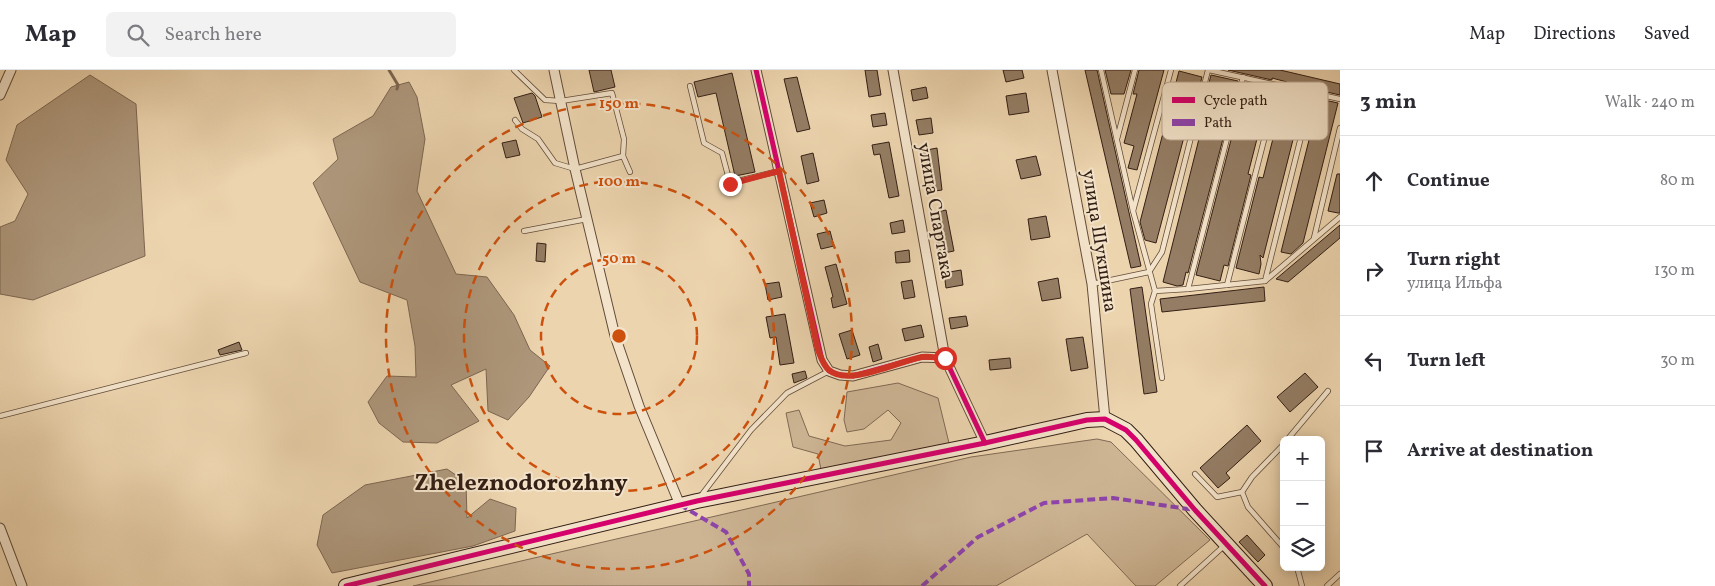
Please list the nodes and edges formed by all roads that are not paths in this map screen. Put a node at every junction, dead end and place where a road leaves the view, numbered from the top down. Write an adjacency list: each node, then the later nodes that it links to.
1 (11, 70): 14 (street)
2 (514, 70): 15 (lane)
3 (554, 70): 15 (street)
4 (756, 70): 26 (street)
5 (893, 70): 40 (street, улица Спартака)
6 (1052, 70): 35 (street, улица Шукшина)
7 (1101, 70): 19 (lane)
8 (1135, 70): 19 (lane)
9 (1209, 70): 10 (lane)
10 (1243, 77): 11 (lane); 12 (lane)
11 (1242, 82)
12 (1265, 82)
13 (690, 86): 26 (lane)
14 (0, 96)
15 (561, 101): 24 (lane); 25 (street)
16 (1162, 104): 28 (lane)
17 (515, 120): 25 (lane)
18 (1340, 128): 32 (lane)
19 (1117, 140): 28 (lane)
20 (1191, 140): 33 (lane)
21 (1227, 140): 37 (lane)
22 (1264, 140): 36 (lane)
23 (1300, 140): 34 (lane)
24 (623, 156): 25 (lane); 27 (lane)
25 (575, 169): 30 (street)
26 (779, 171): 41 (street)
27 (630, 172)
28 (1133, 212): 33 (lane)
29 (1340, 217): 32 (lane)
30 (587, 219): 31 (lane); 52 (street)
31 (524, 232)
32 (1314, 238): 34 (lane)
33 (1149, 272): 35 (lane); 38 (lane)
34 (1265, 281): 36 (lane)
35 (1092, 284): 45 (street, улица Шукшина)
36 (1227, 285): 37 (lane)
37 (1188, 290): 38 (lane)
38 (1155, 291): 42 (lane)
39 (246, 353): 44 (lane)
40 (945, 358): 41 (street); 47 (street, улица Спартака)
41 (829, 371): 51 (lane)
42 (1162, 378)
43 (1328, 391): 46 (lane)
44 (0, 416)
45 (1105, 419): 47 (street); 55 (street)
46 (1290, 436)
47 (985, 443): 51 (street)
48 (1280, 448): 50 (lane)
49 (1195, 474): 50 (lane)
50 (1242, 492): 54 (lane)
51 (697, 501): 52 (street)
52 (680, 505): 59 (street)
53 (0, 528): 58 (street)
54 (1280, 543)
55 (1227, 544): 60 (lane); 61 (street)
56 (1298, 571): 62 (lane)
57 (1340, 574): 63 (lane)
58 (22, 586)
59 (346, 586)
60 (1180, 586)
61 (1265, 586)
62 (1302, 586)
63 (1327, 586)

